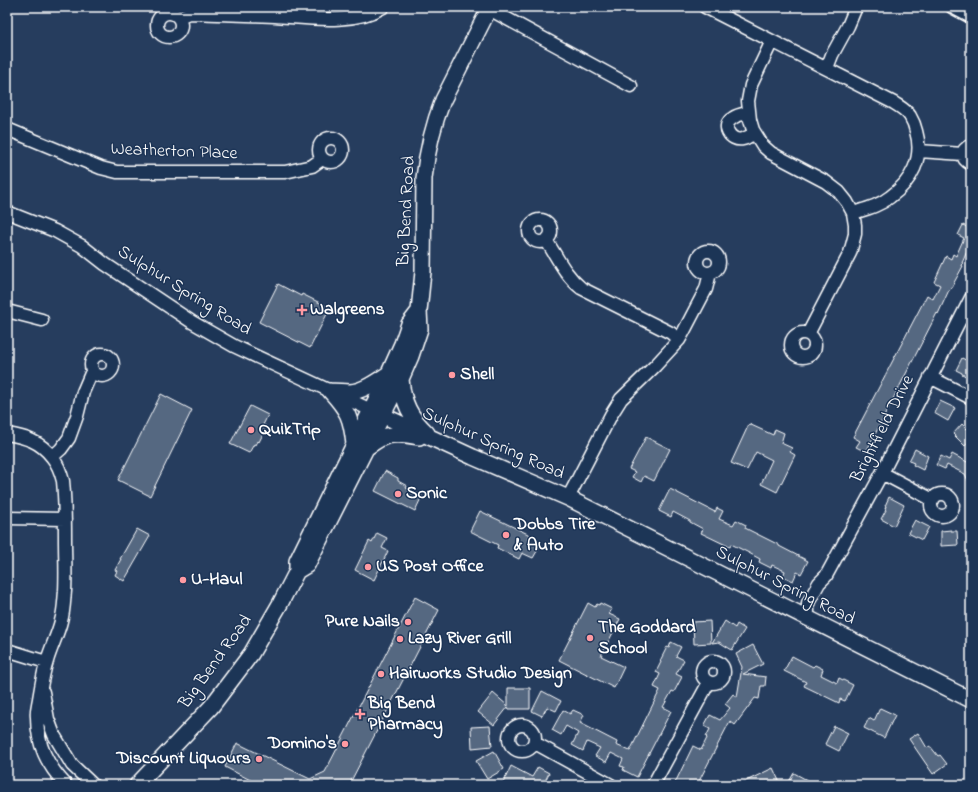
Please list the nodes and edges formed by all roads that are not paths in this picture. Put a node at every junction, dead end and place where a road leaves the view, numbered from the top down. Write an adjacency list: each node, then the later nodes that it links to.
1 (383, 7): 6 (street)
2 (705, 7): 9 (street)
3 (856, 7): 10 (street)
4 (952, 7): 8 (street)
5 (490, 8): 11 (street); 29 (main road, Big Bend Road)
6 (276, 12): 7 (street)
7 (178, 17)
8 (971, 17)
9 (772, 41): 10 (street); 12 (street)
10 (827, 68): 16 (street)
11 (631, 86)
12 (748, 113): 14 (street); 14 (street)
13 (7, 129): 17 (street, Weatherton Place)
14 (755, 133): 20 (street)
15 (967, 149): 16 (street); 18 (street)
16 (919, 151): 20 (street)
17 (322, 159)
18 (971, 164)
19 (7, 212): 31 (street, Sulphur Spring Road)
20 (853, 213): 26 (street)
21 (546, 240): 27 (street)
22 (710, 273): 27 (street)
23 (971, 298): 30 (street, Brightfield Drive)
24 (7, 311): 25 (street)
25 (42, 320)
26 (808, 334)
27 (679, 340): 39 (street)
28 (92, 371): 37 (street)
29 (395, 376): 31 (main road); 33 (main road, Big Bend Road); 35 (main road)
30 (930, 378): 32 (street); 38 (street, Brightfield Drive)
31 (330, 391): 33 (street, Sulphur Spring Road); 36 (main road)
32 (971, 398)
33 (377, 413): 35 (main road, Sulphur Spring Road); 36 (main road, Big Bend Road)
34 (7, 434): 37 (street)
35 (434, 439): 36 (main road); 39 (main road, Sulphur Spring Road)
36 (360, 446): 52 (main road, Big Bend Road)
37 (52, 457): 42 (street)
38 (882, 473): 40 (street); 43 (street, Brightfield Drive)
39 (568, 498): 43 (main road, Sulphur Spring Road)
40 (933, 500)
41 (7, 518): 42 (street)
42 (66, 519): 45 (street)
43 (807, 614): 48 (main road, Sulphur Spring Road)
44 (7, 650): 45 (street)
45 (46, 662): 47 (street)
46 (709, 682): 54 (street)
47 (41, 685): 50 (street); 51 (street)
48 (970, 697)
49 (534, 743): 53 (street)
50 (66, 785)
51 (93, 785)
52 (137, 785)
53 (611, 785)
54 (653, 785)

